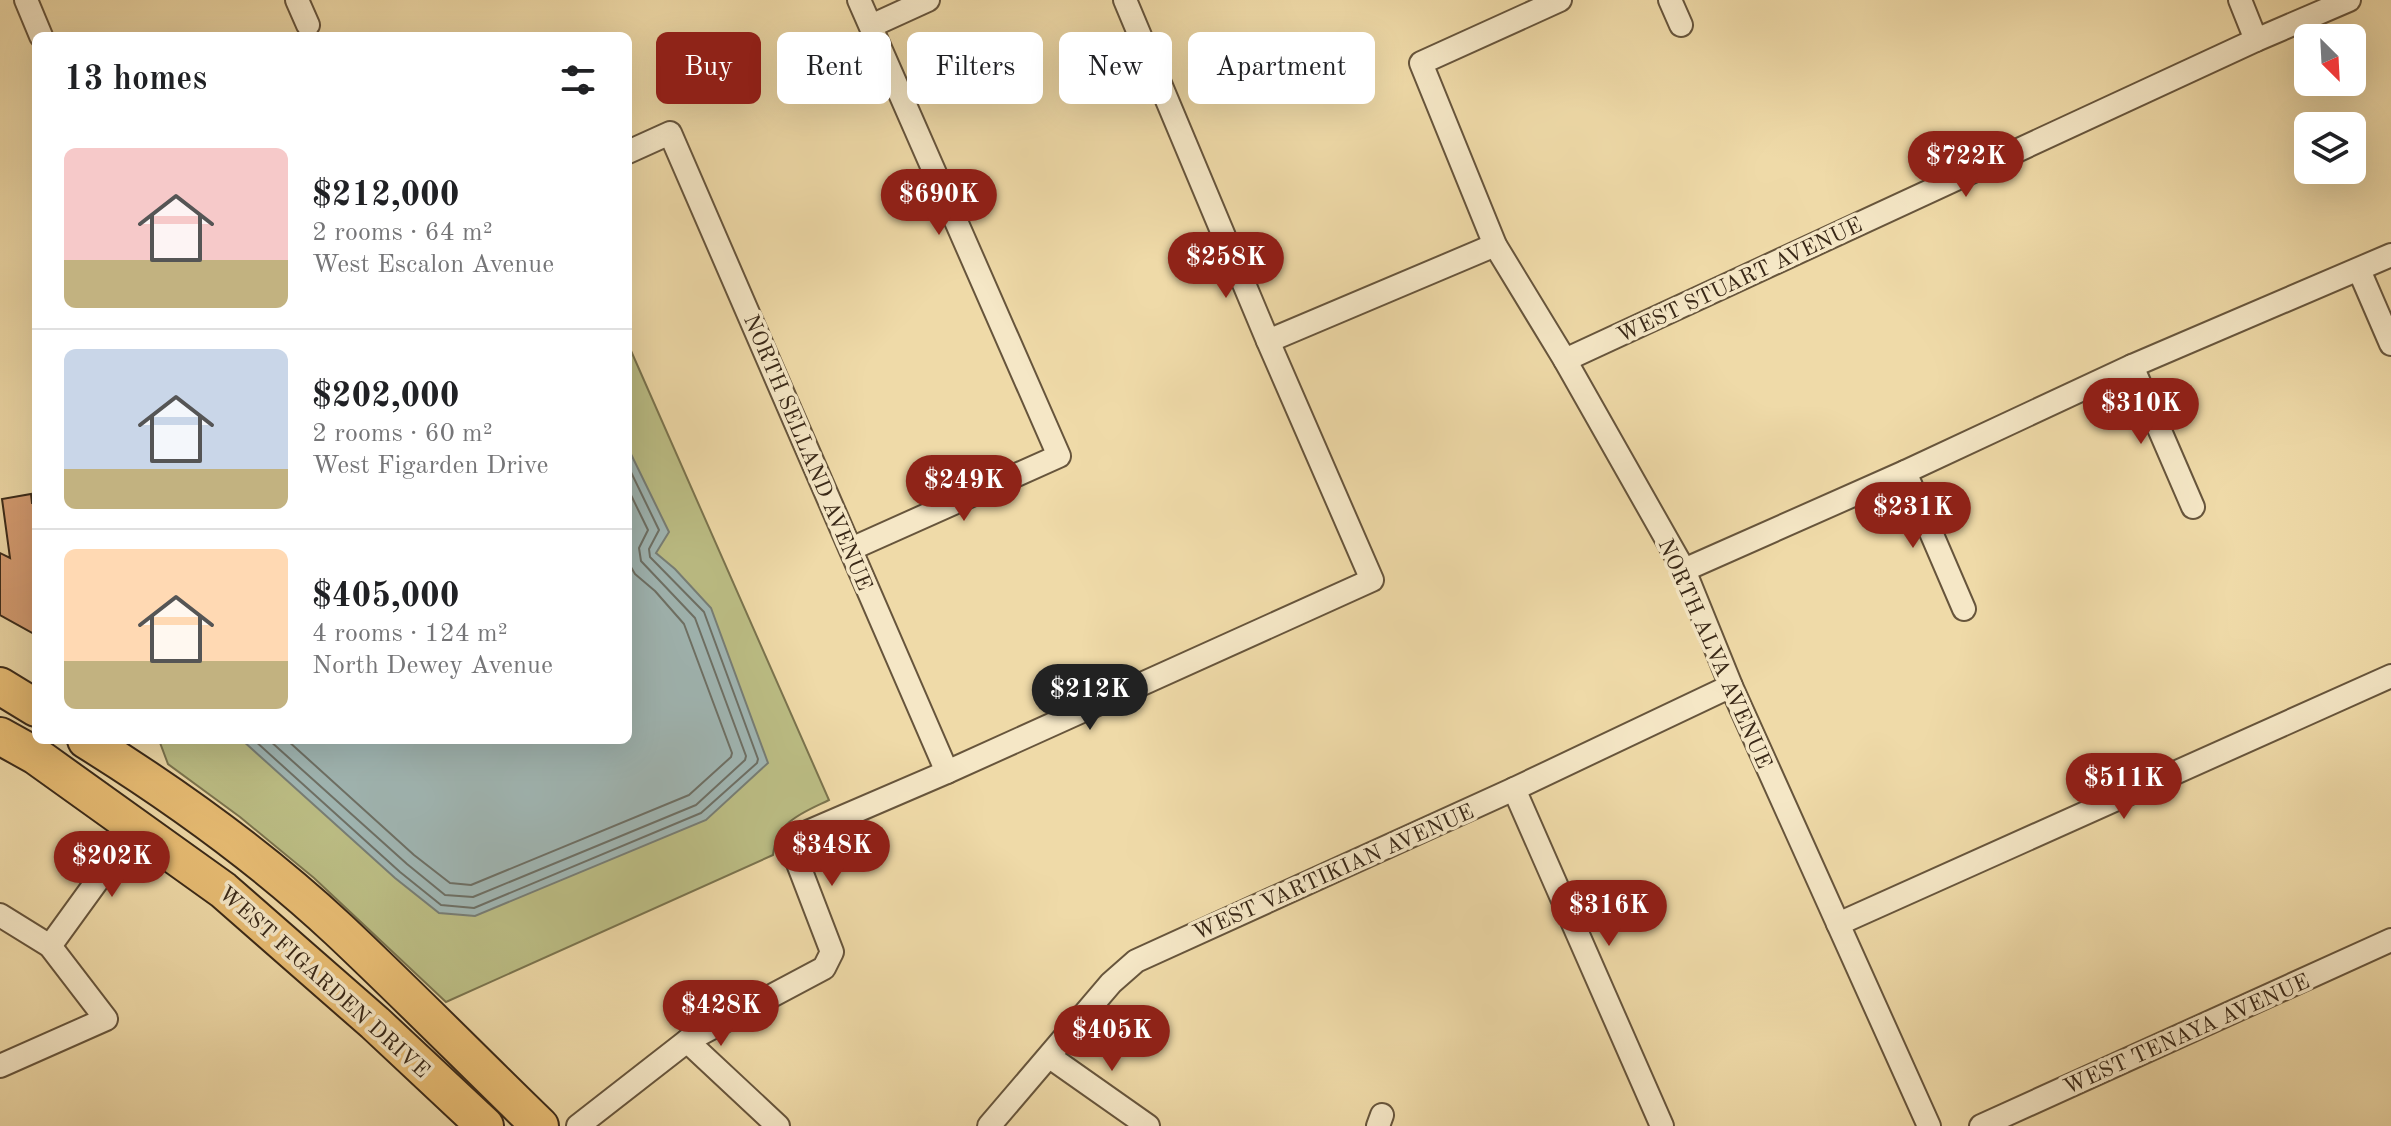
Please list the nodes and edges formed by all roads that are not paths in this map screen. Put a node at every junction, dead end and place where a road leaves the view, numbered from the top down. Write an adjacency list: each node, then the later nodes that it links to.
1 (26, 0): 13 (street)
2 (297, 0): 10 (street)
3 (859, 0): 12 (street)
4 (928, 0): 12 (street)
5 (1125, 0): 19 (street)
6 (1560, 0): 16 (street, NORTH ALVA AVENUE)
7 (1670, 0): 11 (street)
8 (2240, 0): 14 (street)
9 (2349, 0): 14 (street, WEST STUART AVENUE)
10 (308, 25)
11 (1681, 25)
12 (871, 26): 25 (street)
13 (39, 32)
14 (2256, 40): 21 (street, WEST STUART AVENUE)
15 (632, 150): 25 (street, NORTH SELLAND AVENUE)
16 (1495, 245): 19 (street); 21 (street, NORTH ALVA AVENUE)
17 (2391, 255): 18 (street)
18 (2359, 270): 20 (street); 22 (street)
19 (1268, 341): 34 (street)
20 (2391, 344)
21 (1565, 360): 26 (street, NORTH ALVA AVENUE)
22 (2132, 366): 23 (street); 24 (street)
23 (1905, 472): 26 (street); 27 (street)
24 (2193, 507)
25 (851, 549): 34 (street, NORTH SELLAND AVENUE)
26 (1684, 570): 30 (street, NORTH ALVA AVENUE)
27 (1964, 609)
28 (2391, 676): 38 (street)
29 (0, 686): 31 (main road)
30 (1731, 686): 35 (street, WEST VARTIKIAN AVENUE); 38 (street, NORTH ALVA AVENUE)
31 (32, 706)
32 (0, 736): 36 (main road, WEST FIGARDEN DRIVE)
33 (92, 744): 45 (main road, WEST FIGARDEN DRIVE)
34 (947, 772): 41 (street)
35 (1514, 789): 42 (street, WEST VARTIKIAN AVENUE); 50 (street)
36 (137, 826): 40 (street); 44 (main road, WEST FIGARDEN DRIVE)
37 (0, 915): 40 (street)
38 (1838, 924): 51 (street, NORTH ALVA AVENUE)
39 (2391, 940): 52 (street, WEST TENAYA AVENUE)
40 (50, 946): 43 (street)
41 (687, 1041): 46 (street); 47 (street)
42 (1050, 1057): 48 (street, WEST VARTIKIAN AVENUE); 49 (street)
43 (0, 1066)
44 (485, 1121)
45 (540, 1126)
46 (578, 1126)
47 (778, 1126)
48 (989, 1126)
49 (1148, 1126)
50 (1662, 1126)
51 (1929, 1126)
52 (1981, 1126)

